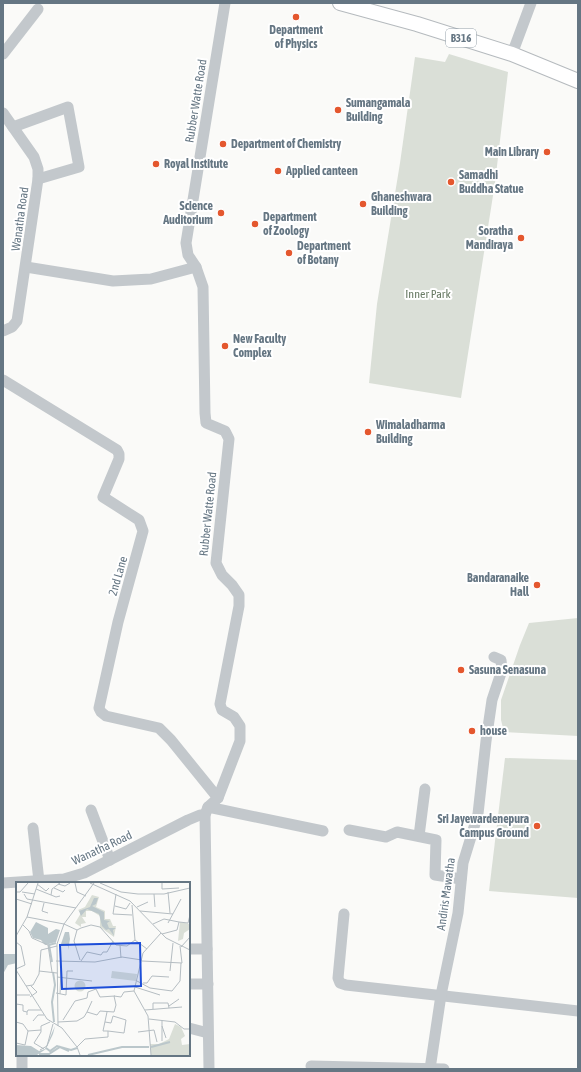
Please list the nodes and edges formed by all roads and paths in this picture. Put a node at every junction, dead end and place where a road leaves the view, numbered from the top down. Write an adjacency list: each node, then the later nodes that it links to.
1 (225, 3): 12 (street, Rubber Watte Road)
2 (340, 3): 6 (main road, B316)
3 (531, 3): 6 (street)
4 (38, 9): 5 (street)
5 (3, 54)
6 (512, 54): 7 (main road, B316)
7 (578, 81)
8 (3, 113): 9 (street, Wanatha Road)
9 (13, 127): 10 (street, Wanatha Road); 10 (street)
10 (38, 179): 11 (street, Wanatha Road)
11 (26, 267): 12 (street); 13 (street, Wanatha Road)
12 (196, 267): 17 (street, Rubber Watte Road)
13 (3, 331)
14 (3, 380): 17 (street, 2nd Lane)
15 (494, 657): 25 (street, Andiris Mawatha)
16 (425, 789): 23 (street)
17 (218, 798): 19 (street, Rubber Watte Road)
18 (91, 810): 24 (street)
19 (207, 811): 22 (street); 24 (street, Wanatha Road); 32 (street)
20 (33, 828): 26 (street)
21 (349, 830): 23 (street)
22 (322, 831)
23 (418, 836): 25 (street)
24 (110, 860): 26 (street, Wanatha Road)
25 (460, 880): 35 (street, Andiris Mawatha)
26 (43, 881): 28 (street, Wanatha Road)
27 (16, 882): 29 (street, Wanatha Road)
28 (23, 882)
29 (3, 883)
30 (344, 914): 35 (street)
31 (190, 949): 32 (street)
32 (207, 950): 34 (street)
33 (190, 984): 34 (street)
34 (208, 984): 38 (street)
35 (442, 995): 36 (street); 43 (street, Andiris Mawatha)
36 (578, 1011)
37 (190, 1028): 38 (street)
38 (208, 1033): 42 (street)
39 (22, 1056): 41 (street)
40 (311, 1066): 43 (street)
41 (22, 1069)
42 (209, 1069)
43 (430, 1069): 44 (street)
44 (444, 1069)

